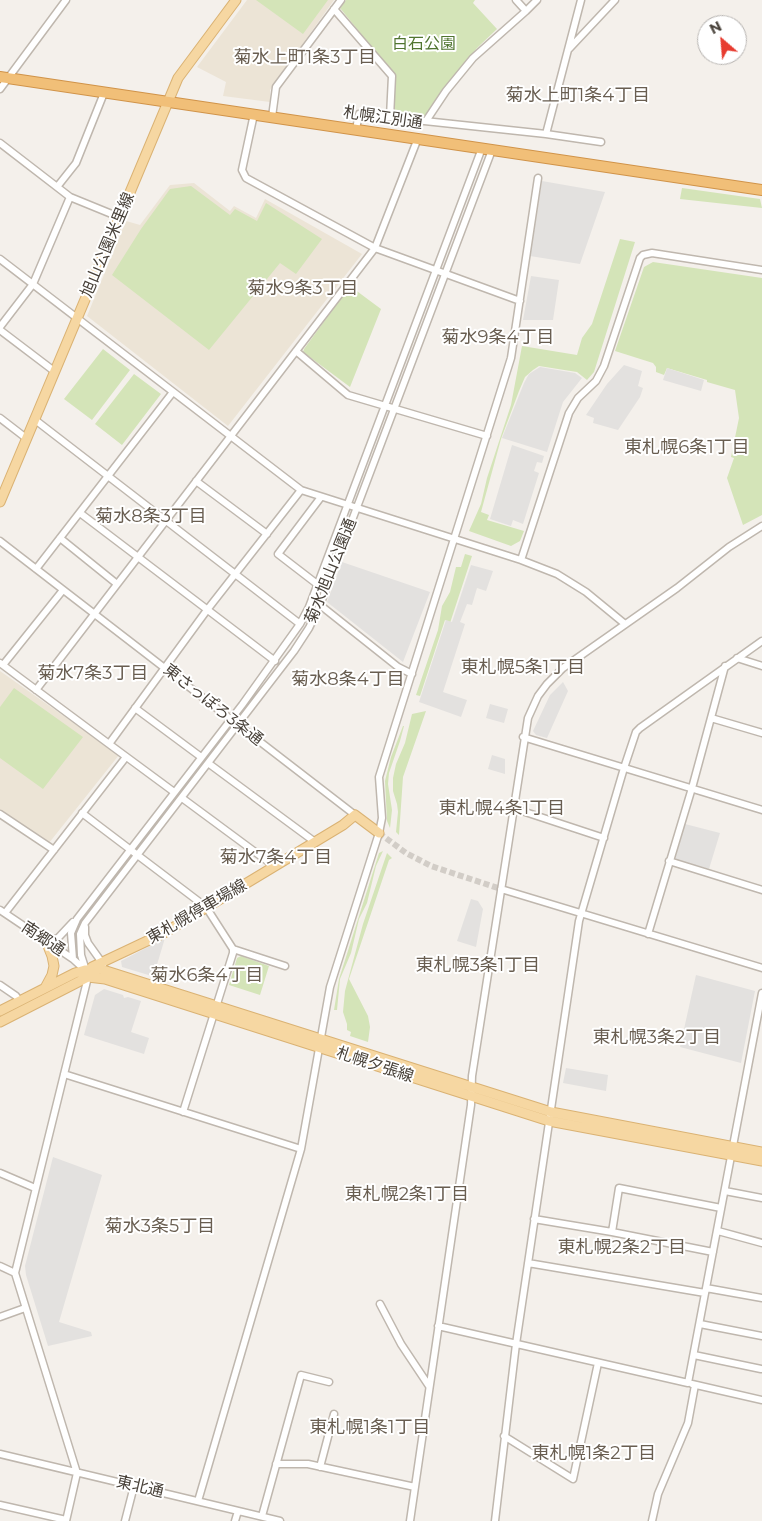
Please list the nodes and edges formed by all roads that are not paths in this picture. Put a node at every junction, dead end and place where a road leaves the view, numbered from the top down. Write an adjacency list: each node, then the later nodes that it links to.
1 (56, 0): 8 (street)
2 (341, 0): 9 (street)
3 (516, 0): 10 (street)
4 (537, 0): 10 (street)
5 (581, 0): 11 (street)
6 (615, 0): 11 (street)
7 (233, 1): 15 (main road, 旭山公園米里線)
8 (64, 3): 12 (street)
9 (334, 9): 17 (street); 18 (street)
10 (526, 10): 19 (street)
11 (567, 52): 21 (street)
12 (4, 78): 13 (street); 14 (highway, 札幌江別通)
13 (0, 89)
14 (104, 93): 15 (highway, 札幌江別通); 27 (street)
15 (167, 102): 16 (highway, 札幌江別通); 30 (main road, 旭山公園米里線)
16 (254, 114): 18 (highway, 札幌江別通); 31 (street)
17 (390, 116): 19 (street); 20 (street)
18 (272, 117): 20 (highway, 札幌江別通)
19 (426, 121): 21 (street)
20 (356, 130): 22 (highway, 札幌江別通)
21 (546, 134): 23 (street)
22 (418, 138): 25 (highway, 札幌江別通); 31 (street)
23 (601, 142)
24 (0, 143): 27 (street)
25 (487, 149): 28 (highway, 札幌江別通); 33 (street, 菊水旭山公園通); 35 (street, 菊水旭山公園通)
26 (538, 178): 37 (street)
27 (58, 187): 29 (street)
28 (762, 190)
29 (70, 197): 30 (street); 36 (street)
30 (119, 217): 38 (main road, 旭山公園米里線)
31 (375, 248): 33 (street); 40 (street)
32 (0, 258): 36 (street)
33 (436, 269): 35 (street); 43 (street, 菊水旭山公園通)
34 (762, 270): 65 (street)
35 (445, 273): 37 (street); 44 (street, 菊水旭山公園通)
36 (33, 284): 38 (street); 39 (street)
37 (520, 301): 47 (street)
38 (77, 318): 41 (main road, 旭山公園米里線); 42 (street)
39 (0, 328): 41 (street)
40 (296, 351): 43 (street); 48 (street)
41 (54, 371): 46 (main road, 旭山公園米里線)
42 (173, 392): 48 (street); 50 (street)
43 (385, 406): 44 (street); 55 (street, 菊水旭山公園通)
44 (394, 409): 47 (street); 56 (street, 菊水旭山公園通)
45 (0, 418): 49 (street)
46 (34, 419): 49 (main road, 旭山公園米里線); 50 (street)
47 (487, 436): 62 (street)
48 (230, 437): 51 (street); 52 (street)
49 (26, 438): 54 (main road, 旭山公園米里線)
50 (108, 477): 57 (street); 58 (street)
51 (196, 481): 58 (street); 60 (street)
52 (301, 490): 53 (street); 60 (street)
53 (322, 496): 55 (street); 69 (street)
54 (0, 502)
55 (348, 505): 56 (street); 69 (street, 菊水旭山公園通)
56 (356, 508): 62 (street); 71 (street, 菊水旭山公園通)
57 (80, 513): 61 (street); 64 (street)
58 (166, 521): 64 (street); 67 (street)
59 (762, 526): 75 (street)
60 (267, 534): 67 (street)
61 (60, 538): 66 (street); 68 (street)
62 (455, 539): 65 (street); 83 (street)
63 (0, 541): 66 (street, 東さっぽろ3条通)
64 (138, 557): 68 (street); 72 (street)
65 (522, 560): 75 (street)
66 (36, 569): 70 (street, 東さっぽろ3条通)
67 (235, 574): 72 (street); 74 (street)
68 (117, 584): 73 (street)
69 (317, 584): 74 (street, 菊水旭山公園通)
70 (63, 590): 73 (street, 東さっぽろ3条通); 79 (street)
71 (320, 605): 83 (street); 88 (street, 菊水旭山公園通)
72 (207, 610): 78 (street); 82 (street)
73 (94, 614): 82 (street, 東さっぽろ3条通); 84 (street)
74 (300, 624): 78 (street, 菊水旭山公園通)
75 (625, 624): 90 (street)
76 (762, 641): 77 (street)
77 (738, 658): 80 (street); 81 (street)
78 (275, 661): 87 (street, 菊水旭山公園通)
79 (1, 664): 84 (street)
80 (726, 666): 86 (street); 95 (street)
81 (762, 666)
82 (165, 668): 85 (street); 87 (street, 東さっぽろ3条通)
83 (412, 674): 104 (street)
84 (36, 690): 91 (street)
85 (135, 708): 91 (street); 93 (street)
86 (711, 718): 89 (street); 96 (street)
87 (232, 719): 88 (street, 東さっぽろ3条通); 93 (street, 菊水旭山公園通)
88 (238, 724): 94 (street, 菊水旭山公園通); 103 (street, 東さっぽろ3条通)
89 (762, 734)
90 (524, 737): 95 (street); 99 (street)
91 (109, 744): 92 (street)
92 (126, 757): 97 (street); 102 (street)
93 (201, 757): 97 (street, 菊水旭山公園通)
94 (208, 763): 98 (street, 菊水旭山公園通); 106 (street)
95 (624, 768): 96 (street); 105 (street)
96 (692, 788): 100 (street); 110 (street)
97 (174, 792): 107 (street, 菊水旭山公園通)
98 (182, 798): 109 (street, 菊水旭山公園通); 111 (street)
99 (513, 808): 105 (street); 112 (street)
100 (762, 810)
101 (0, 814): 108 (street)
102 (82, 814): 107 (street); 108 (street)
103 (356, 815): 104 (main road, 東さっぽろ3条通); 106 (main road, 東札幌停車場線)
104 (379, 833): 135 (street)
105 (604, 838): 116 (street)
106 (315, 842): 111 (main road, 東札幌停車場線)
107 (130, 849): 109 (street); 117 (street, 菊水旭山公園通)
108 (54, 850): 115 (street)
109 (138, 855): 114 (street); 118 (street, 菊水旭山公園通)
110 (670, 861): 113 (street); 119 (street)
111 (274, 866): 114 (main road, 東札幌停車場線)
112 (501, 888): 116 (street); 137 (street)
113 (762, 890)
114 (206, 907): 121 (street); 123 (main road, 東札幌停車場線)
115 (2, 913): 120 (street, 南郷通)
116 (581, 914): 119 (street); 139 (street)
117 (77, 919): 120 (street); 122 (street, 菊水旭山公園通)
118 (85, 923): 123 (street); 127 (street, 菊水旭山公園通)
119 (648, 934): 125 (street)
120 (46, 941): 122 (street, 南郷通); 129 (main road)
121 (233, 949): 124 (street); 132 (street)
122 (73, 958): 127 (street, 南郷通)
123 (102, 964): 126 (street); 127 (main road, 東札幌停車場線)
124 (285, 966)
125 (762, 968)
126 (110, 971): 127 (main road, 札幌夕張線); 132 (main road, 札幌夕張線)
127 (87, 974): 129 (main road, 札幌夕張線); 132 (main road, 札幌夕張線); 134 (main road, 札幌夕張線); 136 (street)
128 (0, 986): 131 (street)
129 (45, 988): 131 (main road, 札幌夕張線)
130 (762, 992): 141 (street)
131 (20, 1001): 133 (main road, 札幌夕張線)
132 (215, 1010): 135 (main road, 札幌夕張線); 138 (street)
133 (0, 1011)
134 (0, 1022)
135 (320, 1043): 137 (main road, 札幌夕張線); 140 (street)
136 (64, 1074): 138 (street); 145 (street)
137 (472, 1091): 139 (main road, 札幌夕張線); 163 (street)
138 (183, 1112): 140 (street)
139 (550, 1116): 141 (main road, 札幌夕張線); 149 (street)
140 (302, 1149): 181 (street)
141 (732, 1151): 142 (main road, 札幌夕張線); 143 (main road, 札幌夕張線); 146 (street)
142 (762, 1152)
143 (762, 1161)
144 (0, 1173): 145 (street)
145 (35, 1188): 156 (street)
146 (725, 1191): 147 (street); 148 (street)
147 (762, 1198)
148 (722, 1208): 150 (street); 151 (street)
149 (534, 1219): 151 (street); 154 (street)
150 (718, 1230): 152 (street); 153 (street)
151 (612, 1232): 153 (street)
152 (762, 1243)
153 (713, 1252): 157 (street)
154 (528, 1263): 157 (street); 165 (street)
155 (0, 1266): 156 (street)
156 (15, 1273): 160 (street)
157 (706, 1290): 158 (street); 162 (street)
158 (762, 1298)
159 (380, 1304): 170 (street)
160 (25, 1308): 161 (street); 178 (street)
161 (0, 1316)
162 (700, 1324): 164 (street); 166 (street)
163 (438, 1326): 165 (street); 170 (street)
164 (762, 1336)
165 (516, 1344): 167 (street); 174 (street)
166 (694, 1355): 168 (street); 171 (street)
167 (598, 1363): 171 (street); 174 (street)
168 (761, 1369)
169 (330, 1382): 176 (street)
170 (430, 1384): 180 (street)
171 (692, 1384): 172 (street); 191 (street)
172 (762, 1400)
173 (334, 1414): 177 (street)
174 (504, 1439): 190 (street)
175 (0, 1454): 178 (street, 東北通)
176 (276, 1464): 177 (street); 184 (street)
177 (320, 1467): 180 (street)
178 (78, 1472): 179 (street, 東北通); 185 (street)
179 (134, 1486): 181 (street, 東北通); 186 (street)
180 (414, 1487): 189 (street)
181 (198, 1501): 183 (street, 東北通)
182 (0, 1505): 185 (street)
183 (238, 1511): 184 (street, 東北通); 187 (street)
184 (262, 1516): 188 (street, 東北通)
185 (66, 1521)
186 (125, 1521)
187 (235, 1521)
188 (280, 1521)
189 (410, 1521)
190 (495, 1521)
191 (652, 1521)

